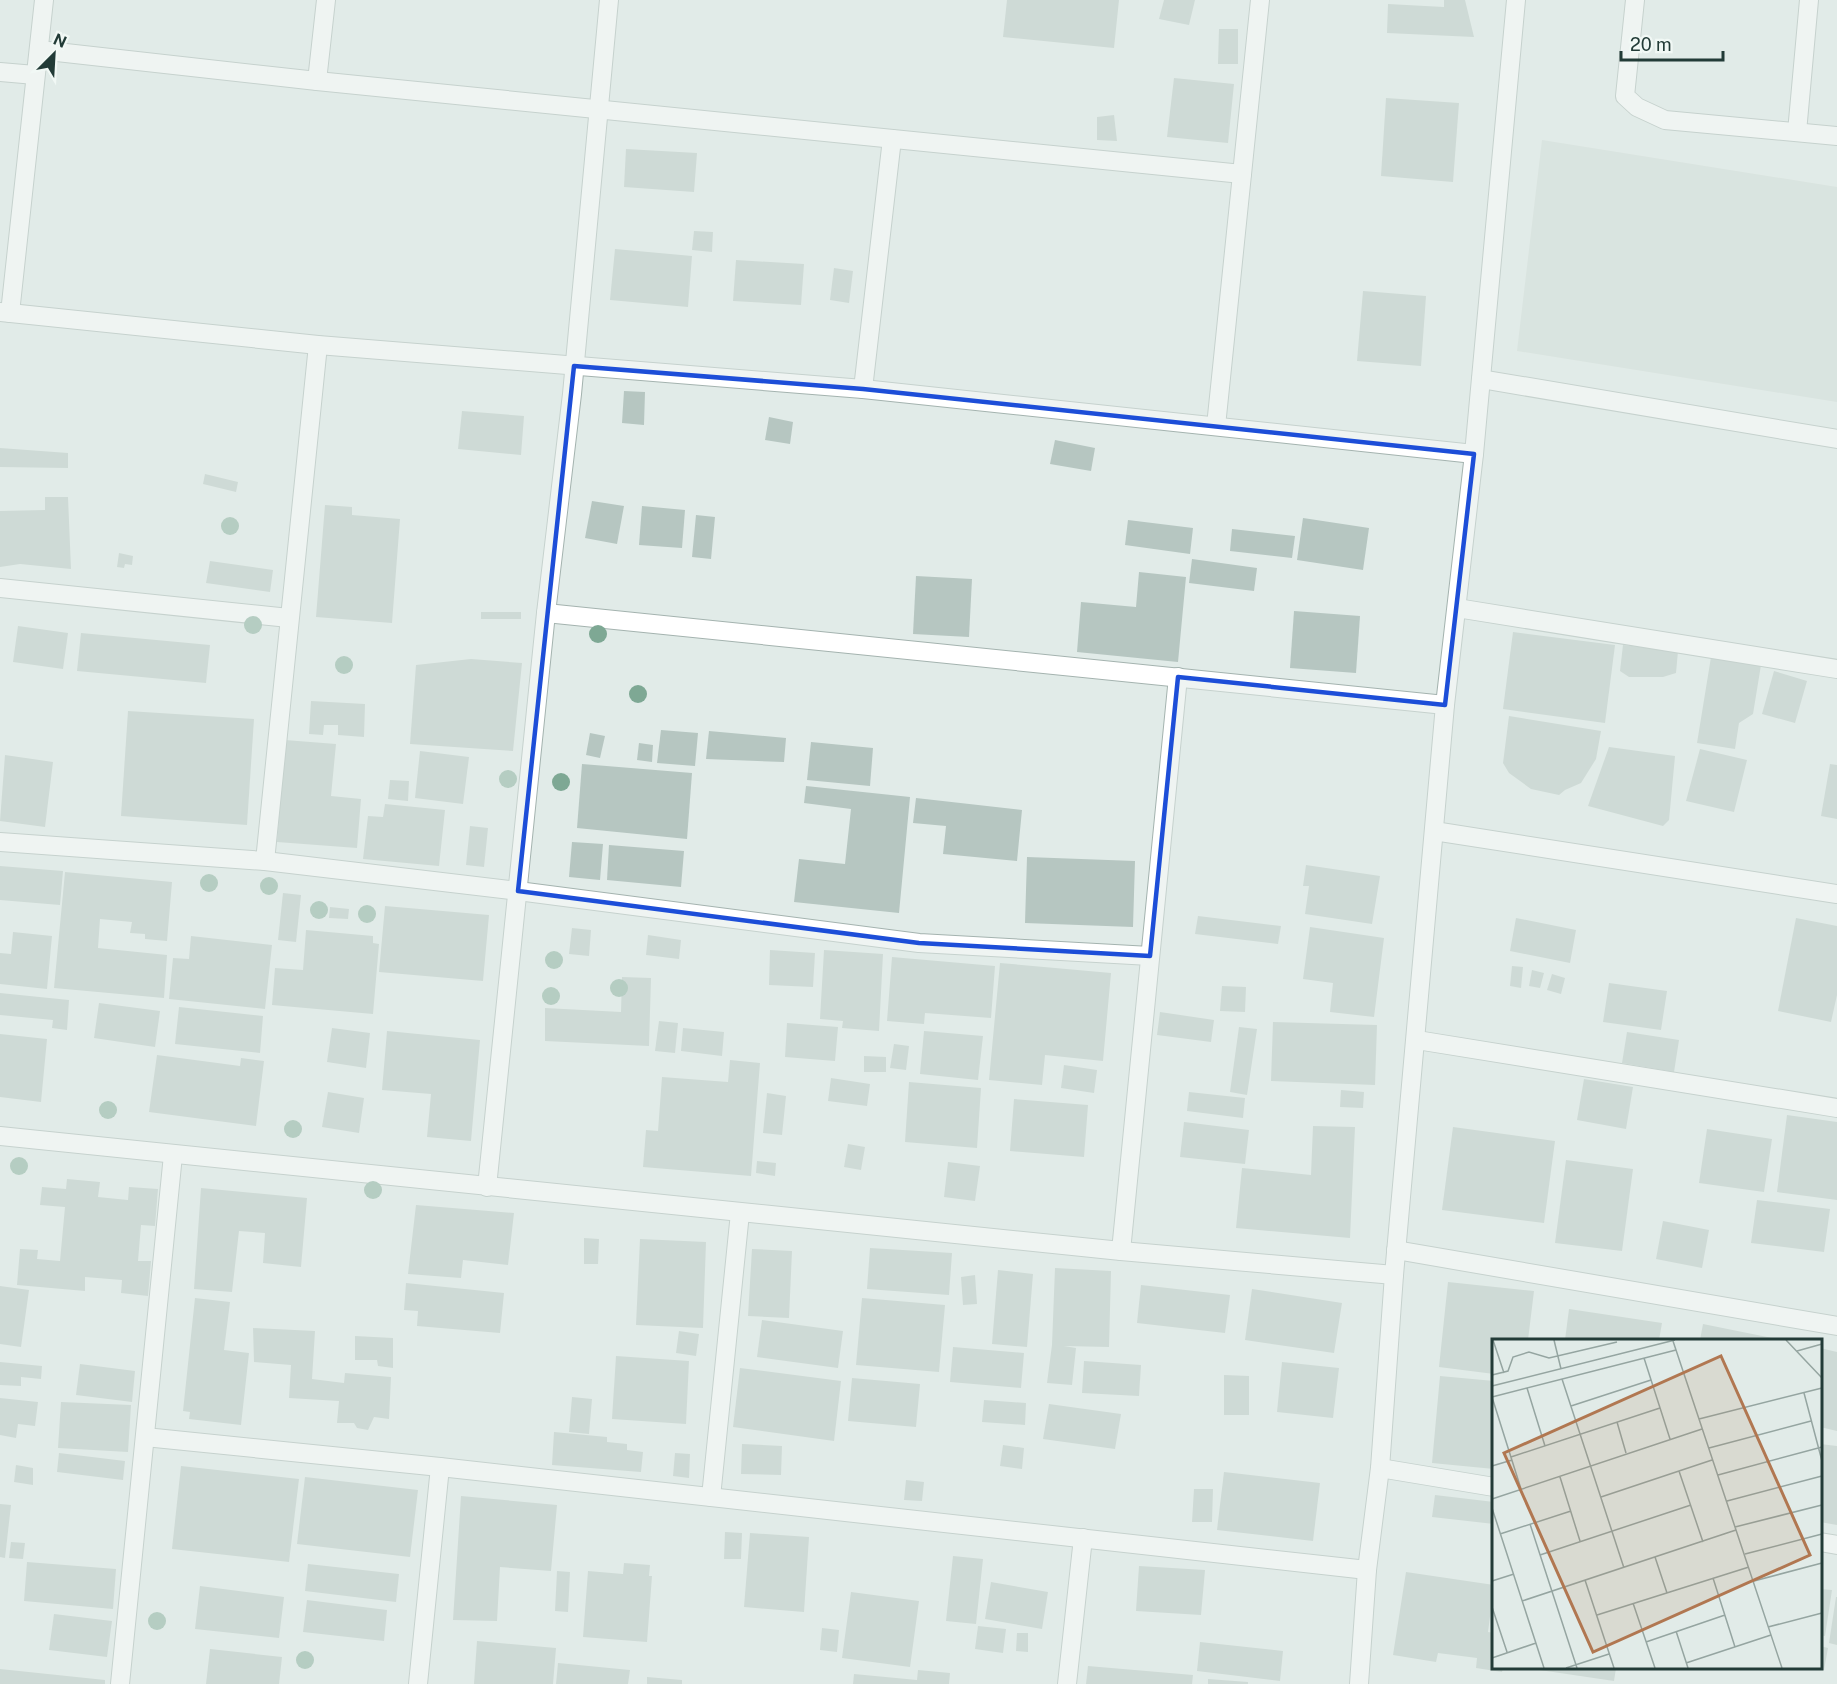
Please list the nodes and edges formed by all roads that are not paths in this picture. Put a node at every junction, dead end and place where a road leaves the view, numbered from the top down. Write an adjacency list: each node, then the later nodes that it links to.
1 (44, 0): 8 (street)
2 (326, 0): 11 (street)
3 (609, 0): 12 (street)
4 (1260, 0): 16 (street)
5 (1516, 0): 20 (street)
6 (1635, 0): 13 (street)
7 (1809, 0): 13 (street)
8 (39, 50): 10 (street); 11 (street)
9 (0, 72): 10 (street)
10 (35, 75): 17 (street)
11 (317, 81): 12 (street)
12 (597, 110): 15 (street); 19 (street)
13 (1797, 132): 14 (street)
14 (1837, 136)
15 (892, 139): 16 (street); 21 (street)
16 (1242, 174): 22 (street)
17 (5, 312): 18 (street)
18 (318, 345): 19 (street); 28 (street)
19 (574, 366): 21 (street); 27 (street)
20 (1480, 379): 23 (street); 24 (street)
21 (862, 389): 22 (street)
22 (1216, 426): 24 (street)
23 (1837, 439)
24 (1474, 454): 26 (street)
25 (0, 588): 28 (street)
26 (1458, 608): 29 (street); 31 (street)
27 (546, 613): 30 (street); 35 (street)
28 (290, 618): 34 (street)
29 (1837, 669)
30 (1178, 677): 31 (street); 37 (street)
31 (1445, 705): 32 (street)
32 (1434, 831): 36 (street); 38 (street)
33 (0, 842): 34 (street)
34 (265, 861): 35 (street)
35 (518, 891): 37 (street); 42 (street)
36 (1837, 894)
37 (1150, 956): 45 (street)
38 (1417, 1040): 39 (street); 44 (street)
39 (1837, 1108)
40 (0, 1136): 41 (street)
41 (173, 1155): 42 (street); 48 (street)
42 (487, 1187): 43 (street)
43 (740, 1213): 45 (street); 52 (street)
44 (1396, 1250): 46 (street); 47 (street)
45 (1121, 1251): 46 (street)
46 (1394, 1275): 50 (street)
47 (1837, 1326)
48 (145, 1437): 49 (street); 57 (street)
49 (440, 1467): 52 (street); 58 (street)
50 (1380, 1468): 51 (street); 56 (street)
51 (1492, 1487)
52 (711, 1497): 53 (street)
53 (1083, 1538): 56 (street); 59 (street)
54 (1822, 1542): 55 (street)
55 (1837, 1545)
56 (1367, 1570): 60 (street)
57 (120, 1684)
58 (418, 1684)
59 (1067, 1684)
60 (1359, 1684)

